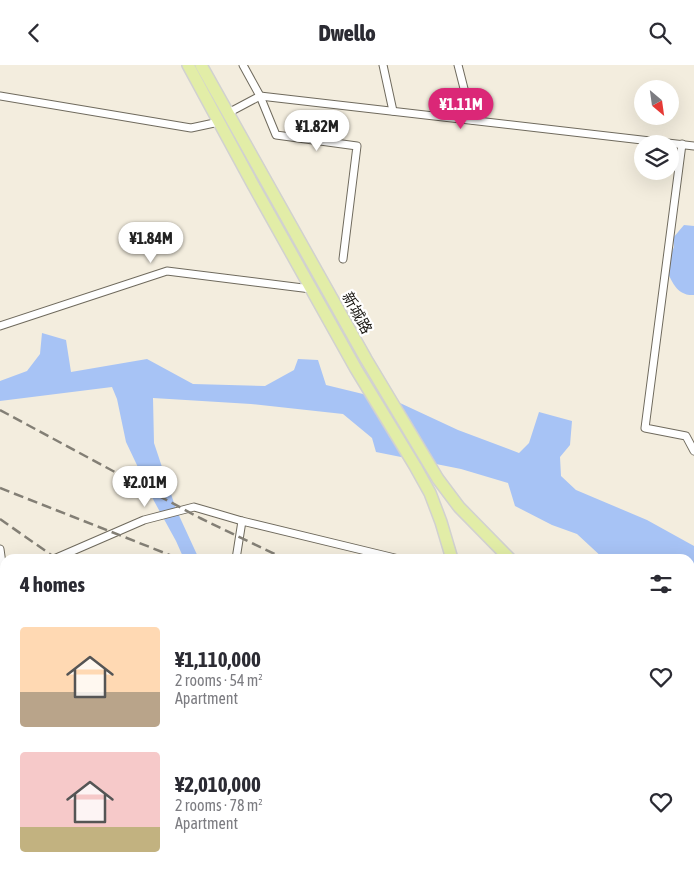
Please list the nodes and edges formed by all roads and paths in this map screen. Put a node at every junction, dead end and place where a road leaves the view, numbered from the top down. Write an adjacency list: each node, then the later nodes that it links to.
1 (188, 65): 11 (main road, 新城路)
2 (201, 65): 9 (main road, 新城路)
3 (244, 65): 7 (street)
4 (383, 65): 8 (street)
5 (458, 65): 10 (street)
6 (0, 96): 11 (street)
7 (260, 96): 8 (street); 9 (street); 14 (street)
8 (393, 111): 10 (street)
9 (228, 113): 23 (main road, 新城路)
10 (472, 120): 12 (street)
11 (219, 122): 15 (main road, 新城路)
12 (682, 144): 13 (street); 17 (street)
13 (694, 146)
14 (343, 259)
15 (312, 289): 16 (street); 22 (main road, 新城路)
16 (0, 326)
17 (694, 451)
18 (242, 521): 19 (street); 20 (street); 21 (street)
19 (66, 554)
20 (237, 554)
21 (379, 554)
22 (451, 554)
23 (505, 554)

